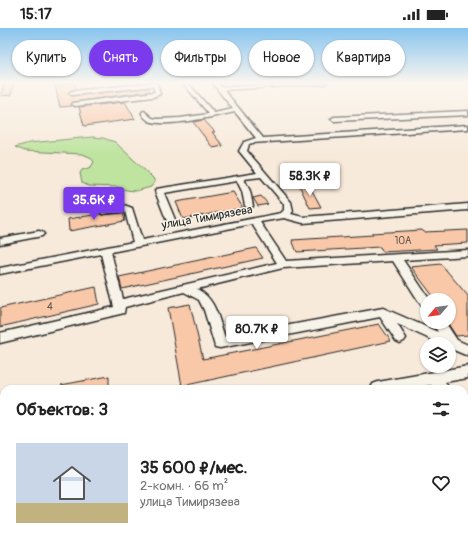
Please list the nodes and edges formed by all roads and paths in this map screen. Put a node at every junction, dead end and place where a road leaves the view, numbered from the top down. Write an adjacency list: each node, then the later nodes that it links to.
1 (206, 107): 6 (street)
2 (234, 107): 3 (street)
3 (236, 110): 6 (street); 11 (street)
4 (144, 113): 6 (street)
5 (468, 113): 7 (street)
6 (212, 114)
7 (384, 117): 8 (street); 10 (street)
8 (334, 119)
9 (468, 127): 10 (street)
10 (392, 132): 11 (street)
11 (261, 140): 12 (street)
12 (263, 174): 13 (street); 17 (street)
13 (239, 177): 15 (street); 18 (street)
14 (101, 199): 22 (street)
15 (249, 206)
16 (468, 207): 17 (street, улица Тимирязева)
17 (284, 215): 19 (street, улица Тимирязева)
18 (171, 222)
19 (255, 222): 22 (street, улица Тимирязева); 26 (street)
20 (39, 234): 21 (street)
21 (0, 241)
22 (138, 243): 23 (street, улица Тимирязева)
23 (105, 250): 27 (street, улица Тимирязева); 30 (street)
24 (468, 253): 25 (street)
25 (396, 258): 26 (street); 29 (street)
26 (284, 265): 28 (street)
27 (0, 272)
28 (187, 289): 30 (street); 31 (street)
29 (420, 295)
30 (119, 304): 33 (street)
31 (383, 312): 32 (street); 34 (street)
32 (437, 337)
33 (0, 338)
34 (400, 338)
35 (456, 346): 36 (street)
36 (468, 351)
37 (468, 372): 38 (street)
38 (438, 383): 39 (street)
39 (414, 385)

